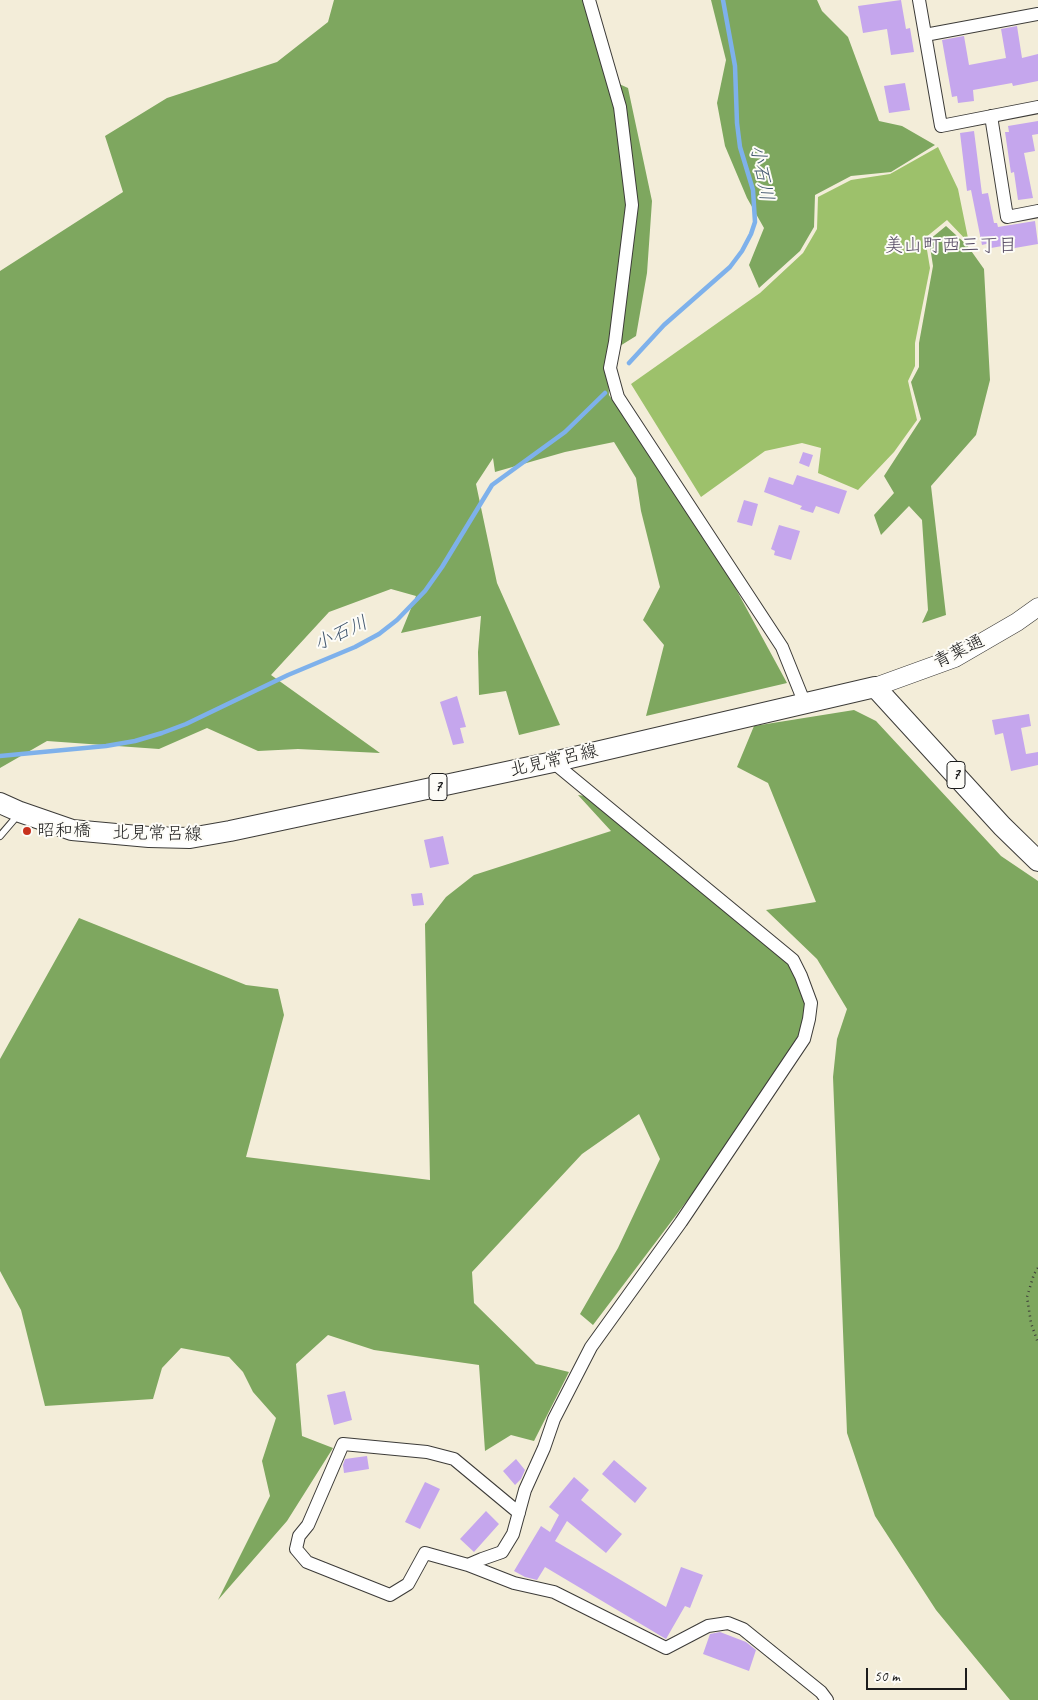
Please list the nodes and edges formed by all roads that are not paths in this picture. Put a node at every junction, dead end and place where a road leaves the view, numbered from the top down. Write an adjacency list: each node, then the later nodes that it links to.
1 (589, 0): 10 (street)
2 (919, 0): 4 (street)
3 (1038, 14): 4 (street)
4 (925, 35): 6 (street)
5 (1038, 107): 6 (street)
6 (991, 116): 7 (street)
7 (1038, 212)
8 (1038, 607): 9 (street, 青葉通)
9 (875, 687): 10 (main road, 北見常呂線 / 7); 15 (main road, 7)
10 (805, 704): 11 (main road, 北見常呂線 / 7)
11 (553, 762): 13 (main road, 北見常呂線 / 7); 16 (street)
12 (0, 803): 13 (main road, 北見常呂線 / 7)
13 (20, 812): 14 (lane)
14 (0, 836)
15 (1038, 861)
16 (519, 1513): 17 (street); 17 (street)
17 (468, 1565): 18 (street)
18 (828, 1700)

